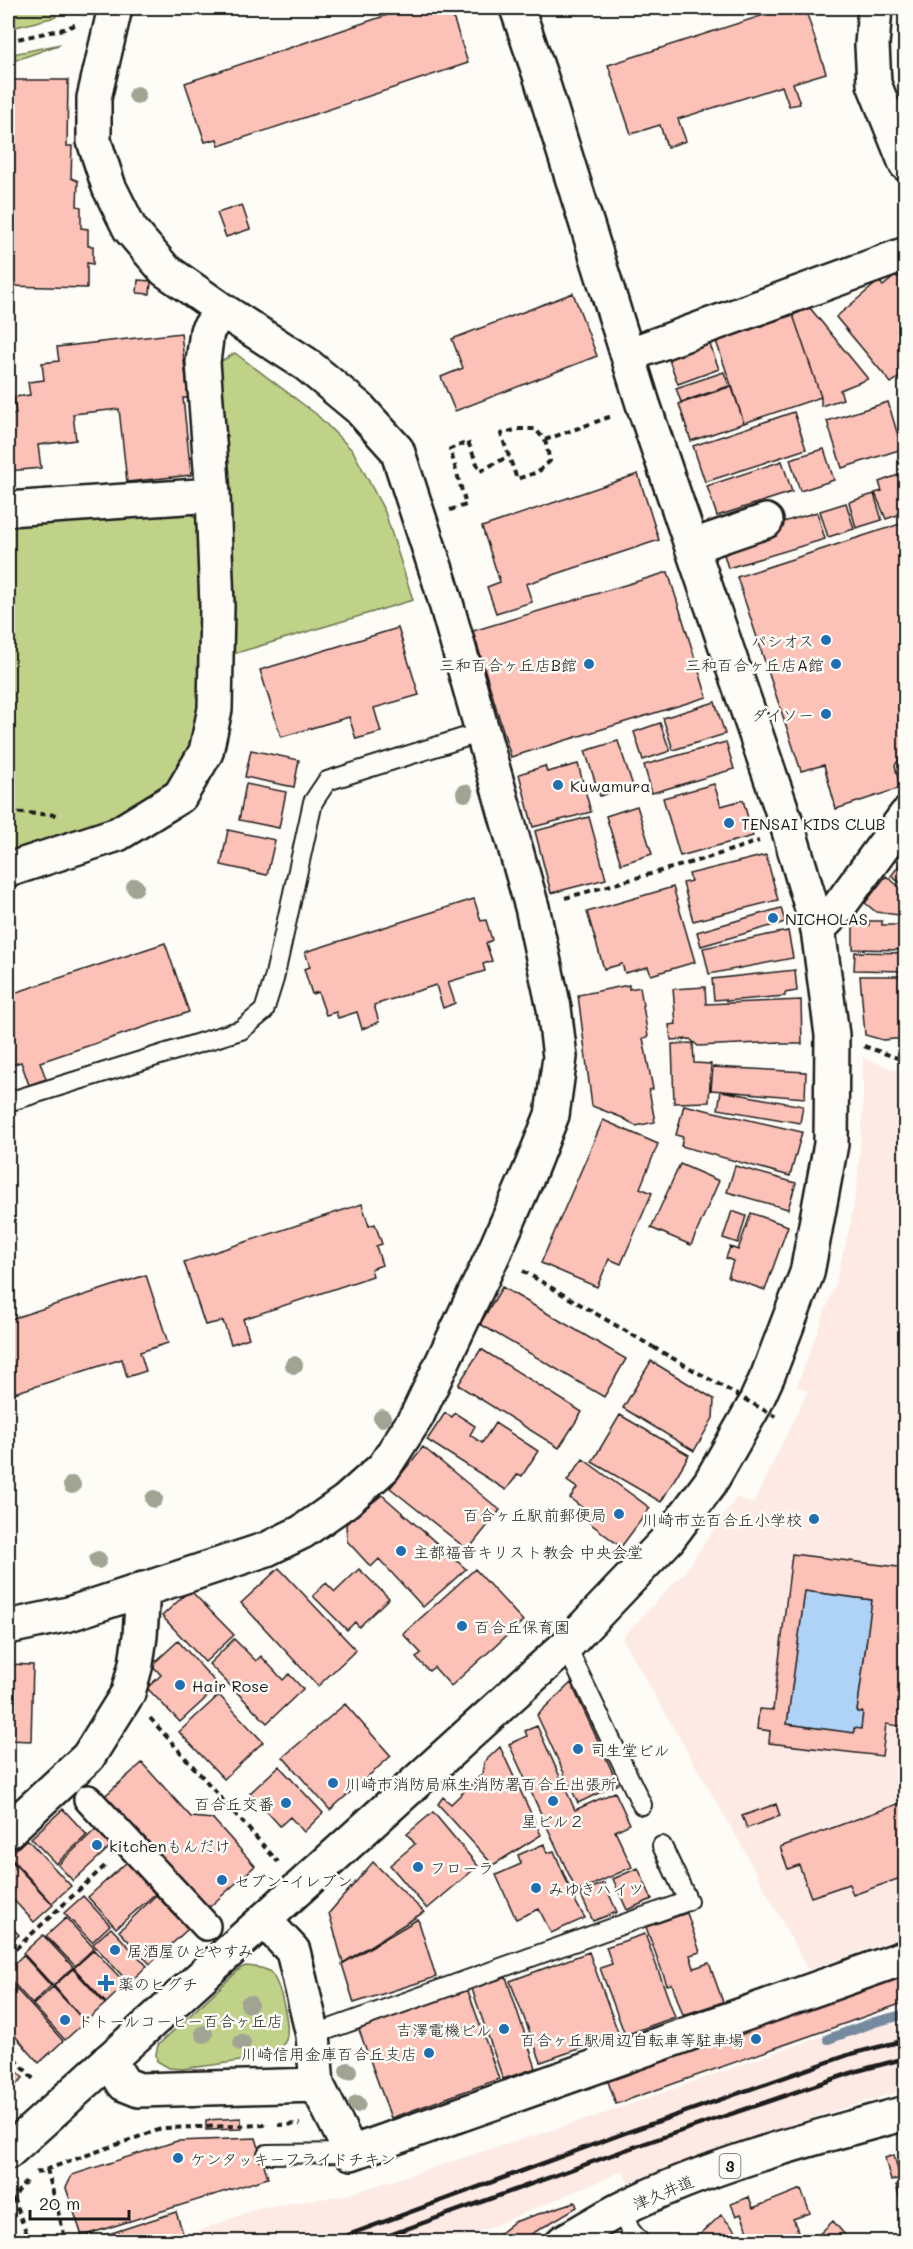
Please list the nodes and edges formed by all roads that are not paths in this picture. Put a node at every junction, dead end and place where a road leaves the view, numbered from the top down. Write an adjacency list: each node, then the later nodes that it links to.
1 (115, 8): 6 (street)
2 (517, 8): 7 (street)
3 (875, 8): 4 (street)
4 (906, 164)
5 (906, 254): 7 (street)
6 (222, 310): 8 (street); 12 (street)
7 (628, 355): 11 (street)
8 (213, 495): 9 (street); 14 (street)
9 (8, 509)
10 (766, 521): 11 (street)
11 (693, 546): 15 (street)
12 (482, 732): 16 (lane); 17 (street)
13 (906, 816): 15 (street)
14 (8, 870)
15 (818, 929): 19 (street)
16 (8, 1102)
17 (144, 1589): 18 (street); 22 (street)
18 (8, 1627)
19 (566, 1646): 21 (lane); 24 (street)
20 (88, 1799): 25 (street)
21 (642, 1805)
22 (8, 1831)
23 (662, 1846): 27 (lane)
24 (264, 1920): 27 (street); 28 (street)
25 (206, 1926)
26 (906, 1957): 32 (street)
27 (314, 2035): 29 (street)
28 (109, 2060): 29 (street); 31 (street)
29 (317, 2085): 32 (street)
30 (906, 2113): 34 (street, 津久井道 / 3)
31 (8, 2152)
32 (351, 2153): 33 (lane)
33 (267, 2154)
34 (621, 2209): 35 (street, 津久井道 / 3); 37 (lane)
35 (590, 2233): 36 (street, 津久井道 / 3)
36 (563, 2241)
37 (640, 2241)

